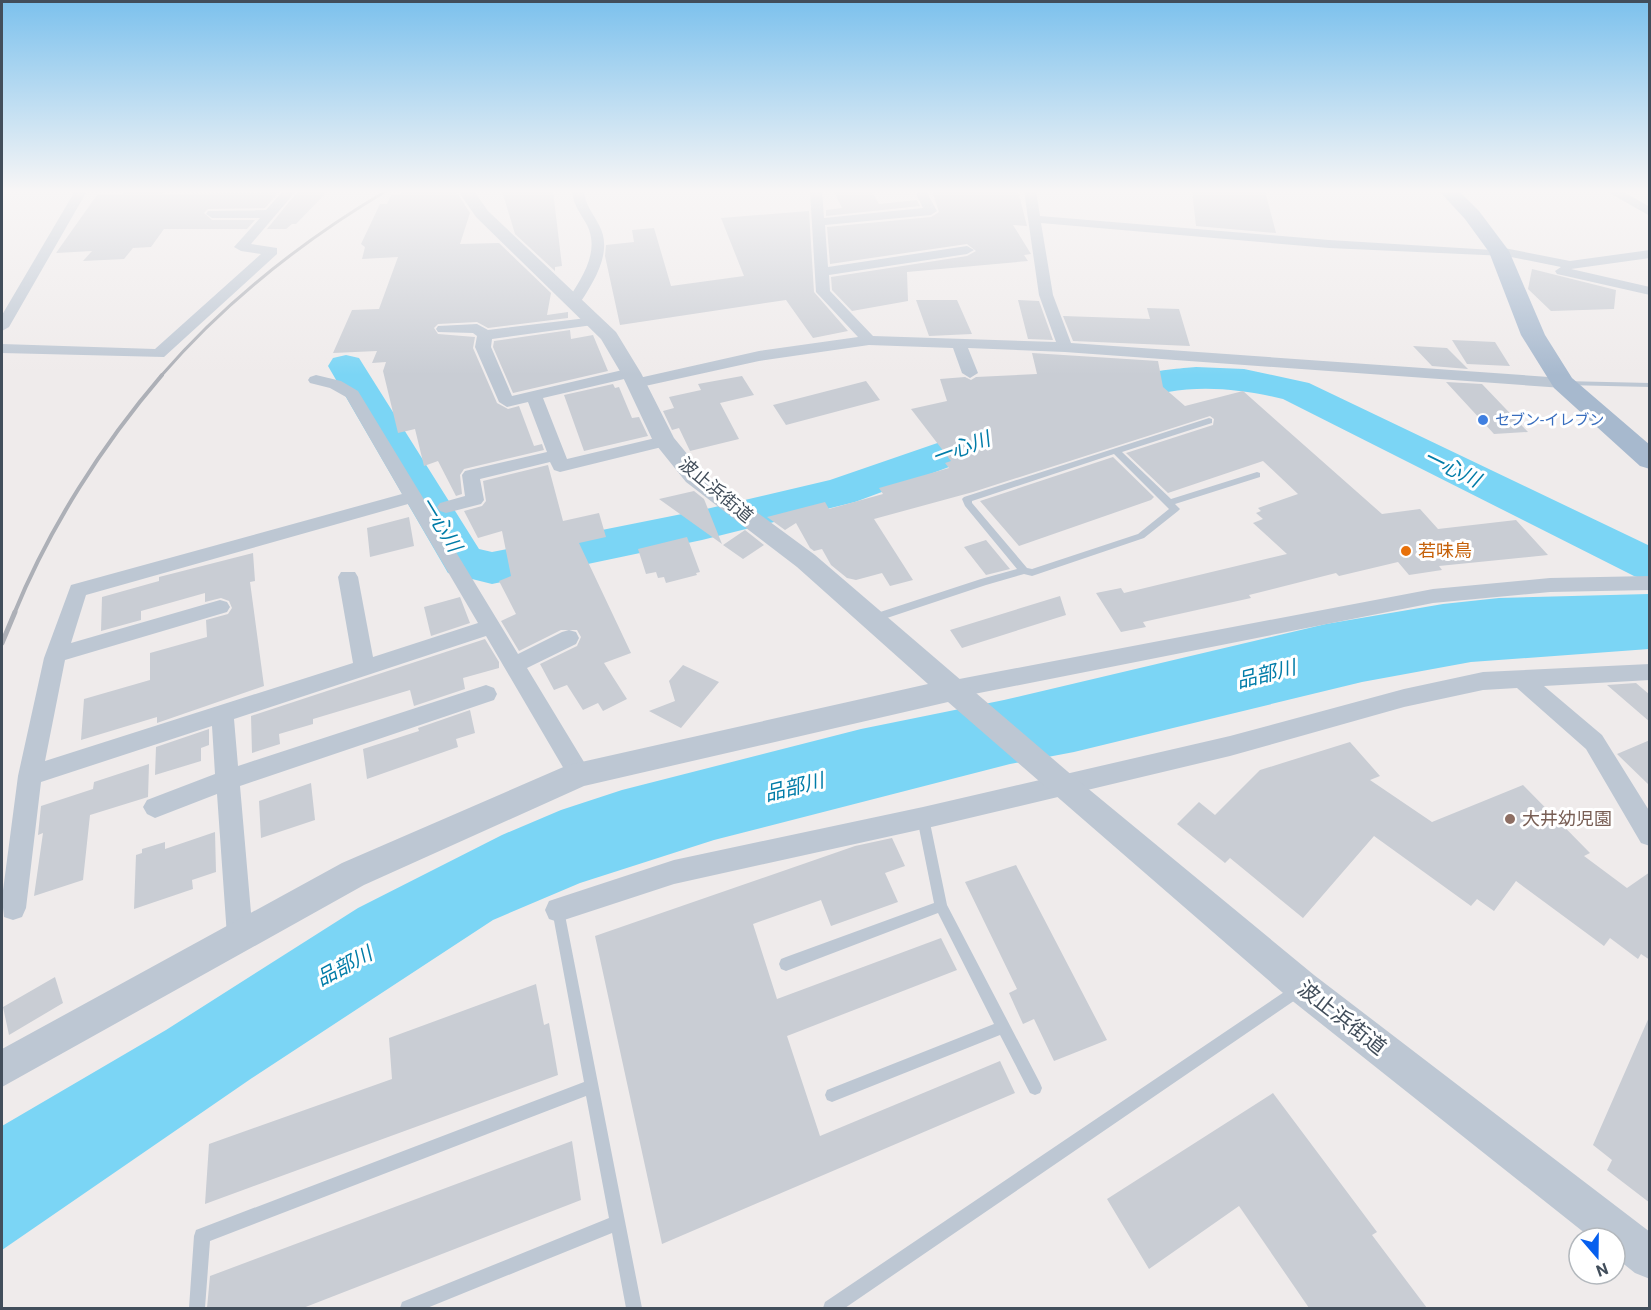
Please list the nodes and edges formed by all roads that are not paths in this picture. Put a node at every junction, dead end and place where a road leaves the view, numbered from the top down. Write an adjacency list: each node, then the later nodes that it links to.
1 (45, 252): 15 (street)
2 (271, 252): 21 (street)
3 (521, 252): 13 (street, 波止浜街道)
4 (598, 252): 13 (street)
5 (820, 252): 11 (street)
6 (953, 252): 11 (street)
7 (1039, 252): 20 (street)
8 (1468, 252): 9 (street)
9 (1500, 254): 10 (street); 12 (street); 25 (main road)
10 (1650, 254)
11 (822, 272): 18 (street)
12 (1650, 291)
13 (573, 303): 14 (street, 波止浜街道)
14 (595, 321): 17 (street); 23 (street, 波止浜街道)
15 (2, 327)
16 (443, 329): 17 (street)
17 (485, 335): 27 (street)
18 (869, 340): 19 (street); 23 (street)
19 (959, 343): 20 (street); 22 (street)
20 (1065, 347): 25 (street)
21 (2, 349)
22 (970, 373)
23 (634, 378): 27 (street); 29 (street, 波止浜街道)
24 (316, 380): 34 (street)
25 (1563, 382): 26 (lane); 32 (main road)
26 (1650, 385)
27 (534, 396): 31 (street)
28 (1209, 421): 30 (lane)
29 (664, 441): 31 (street); 41 (street, 波止浜街道)
30 (1116, 451): 35 (lane); 37 (lane)
31 (557, 454): 36 (street)
32 (1650, 460)
33 (1257, 475): 35 (lane)
34 (412, 497): 42 (street); 44 (street)
35 (1169, 503): 37 (lane)
36 (446, 507)
37 (1024, 572): 41 (lane)
38 (348, 577): 46 (street)
39 (1650, 583): 49 (street)
40 (220, 607): 44 (street)
41 (872, 619): 49 (street, 波止浜街道)
42 (490, 627): 45 (street); 46 (street)
43 (569, 638): 45 (street)
44 (56, 655): 53 (street)
45 (514, 665): 52 (street)
46 (364, 668): 51 (street)
47 (1650, 672): 48 (street)
48 (1520, 678): 54 (street); 58 (street)
49 (959, 693): 52 (street); 54 (street, 波止浜街道)
50 (486, 694): 55 (street)
51 (222, 714): 53 (street); 55 (street)
52 (579, 774): 62 (street)
53 (30, 776): 60 (street)
54 (1053, 776): 57 (street); 64 (street, 波止浜街道)
55 (227, 780): 56 (street); 62 (street)
56 (155, 807)
57 (923, 818): 59 (lane); 61 (street)
58 (1650, 835)
59 (941, 906): 63 (lane); 65 (lane)
60 (13, 908)
61 (558, 910): 67 (lane)
62 (240, 936): 66 (street)
63 (786, 964)
64 (1302, 987): 71 (street, 波止浜街道); 75 (lane)
65 (1004, 1027): 68 (lane); 69 (lane)
66 (2, 1069)
67 (591, 1087): 70 (lane); 72 (lane)
68 (1035, 1088)
69 (832, 1095)
70 (617, 1222): 73 (lane); 74 (lane)
71 (1650, 1258)
72 (197, 1308)
73 (408, 1308)
74 (633, 1308)
75 (831, 1308)

